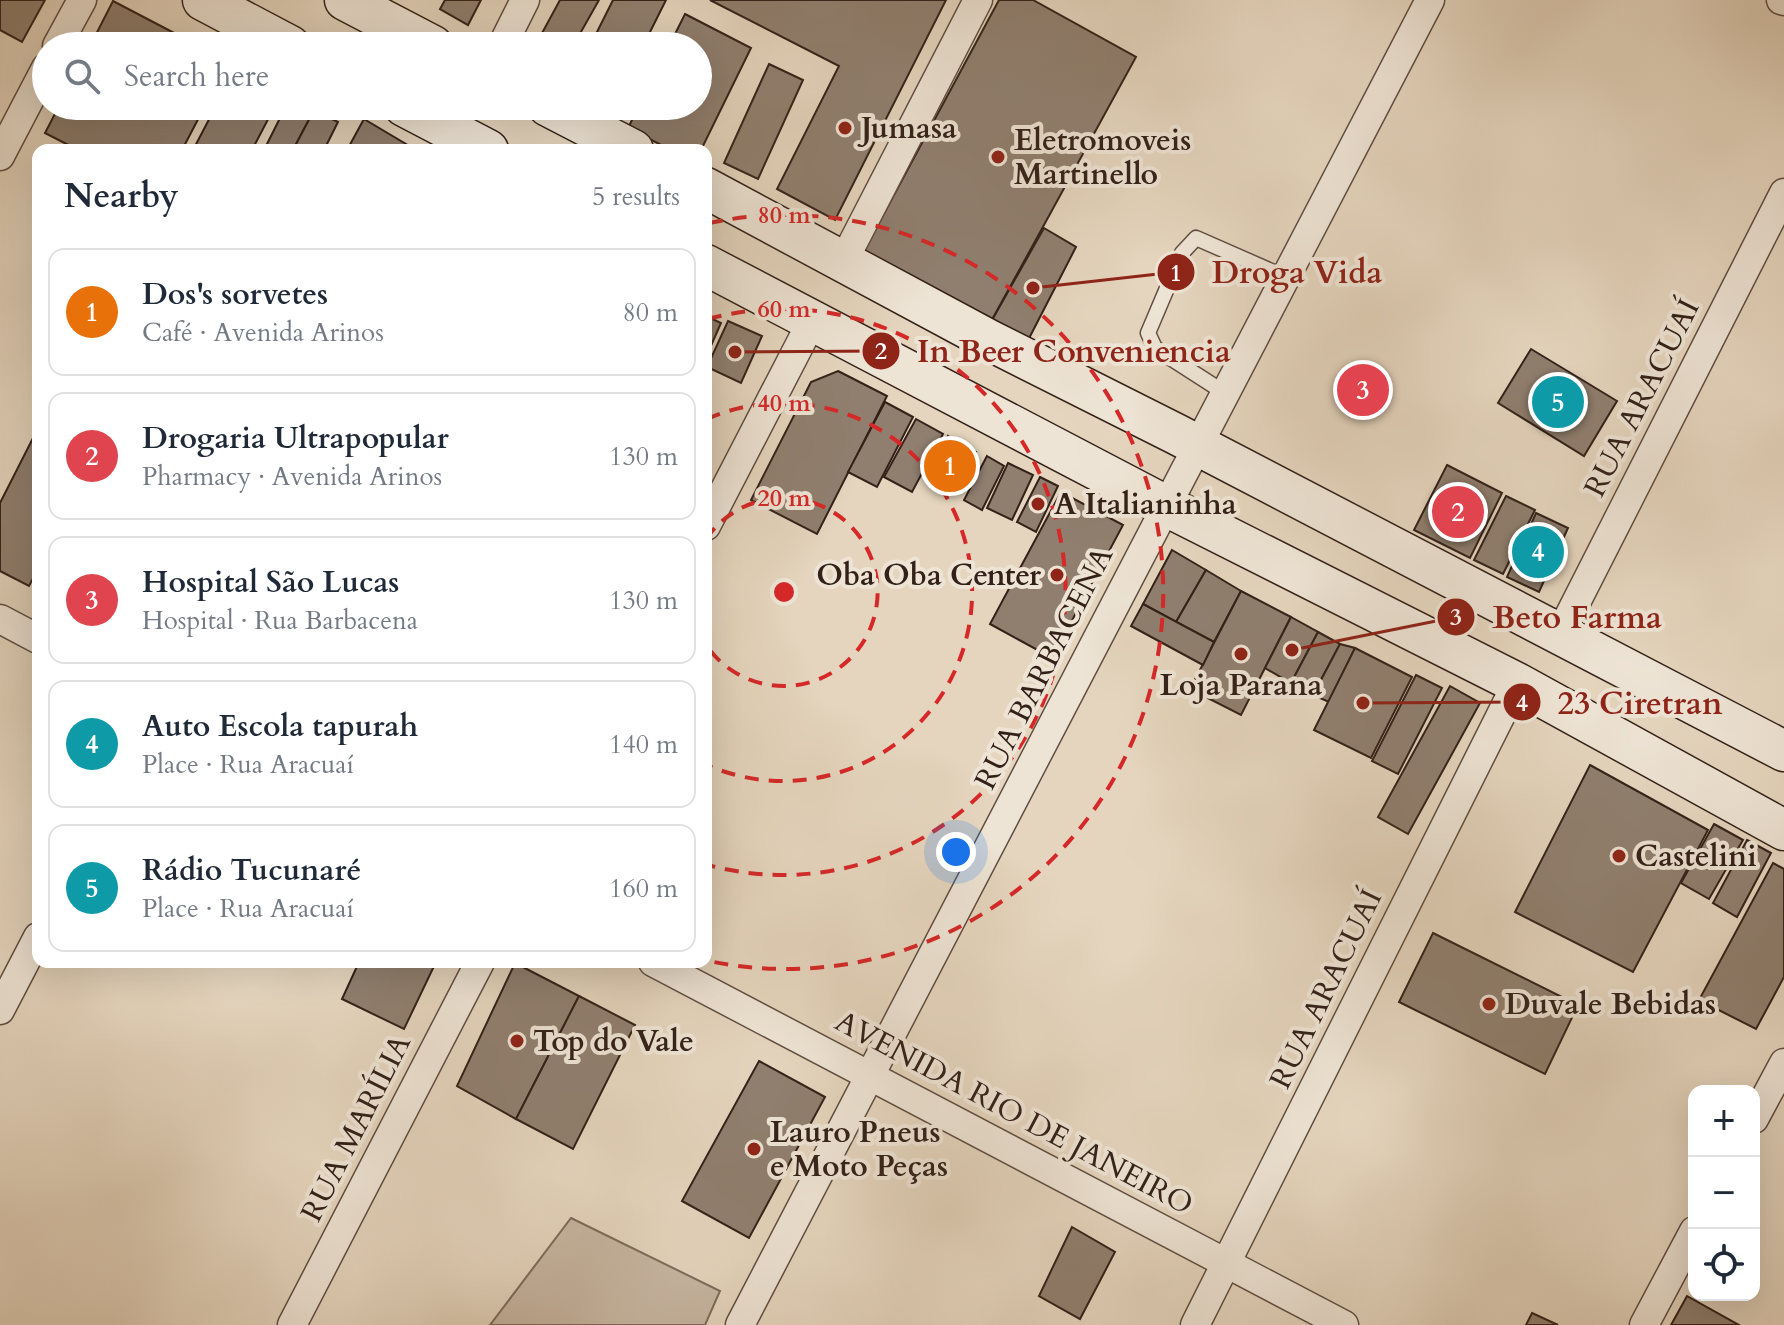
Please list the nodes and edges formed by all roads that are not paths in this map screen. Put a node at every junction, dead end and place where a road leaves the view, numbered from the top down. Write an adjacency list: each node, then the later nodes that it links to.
1 (82, 0): 7 (street)
2 (203, 0): 8 (main road)
3 (345, 0): 9 (main road)
4 (525, 0): 10 (street)
5 (978, 0): 19 (street)
6 (1430, 0): 21 (street, RUA BARBACENA)
7 (65, 32)
8 (264, 32)
9 (406, 32)
10 (509, 32)
11 (32, 95): 16 (street)
12 (426, 120): 14 (main road)
13 (575, 120): 15 (main road)
14 (464, 144)
15 (621, 144)
16 (0, 156)
17 (712, 191): 19 (main road)
18 (1784, 193): 28 (street, RUA ARACUAÍ)
19 (844, 260): 24 (main road)
20 (712, 268): 22 (main road)
21 (1285, 277): 23 (street, RUA BARBACENA); 23 (lane)
22 (812, 321): 25 (main road); 26 (street)
23 (1225, 393): 24 (street, RUA BARBACENA)
24 (1198, 445): 25 (street, RUA BARBACENA); 28 (main road)
25 (1166, 506): 30 (main road); 38 (street, RUA BARBACENA)
26 (712, 514)
27 (0, 619): 29 (street)
28 (1560, 634): 31 (main road)
29 (32, 636)
30 (1517, 683): 32 (main road); 41 (street, RUA ARACUAÍ)
31 (1784, 751)
32 (1784, 830)
33 (32, 949): 36 (street)
34 (477, 968): 42 (street, RUA MARÍLIA)
35 (664, 968): 38 (street, AVENIDA RIO DE JANEIRO)
36 (0, 1010)
37 (1784, 1063): 39 (street)
38 (870, 1076): 41 (street, AVENIDA RIO DE JANEIRO); 43 (street, RUA BARBACENA)
39 (1760, 1108)
40 (1688, 1242): 46 (street)
41 (1227, 1264): 44 (street, RUA ARACUAÍ); 45 (street, AVENIDA RIO DE JANEIRO)
42 (292, 1325)
43 (740, 1325)
44 (1195, 1325)
45 (1344, 1325)
46 (1644, 1325)

